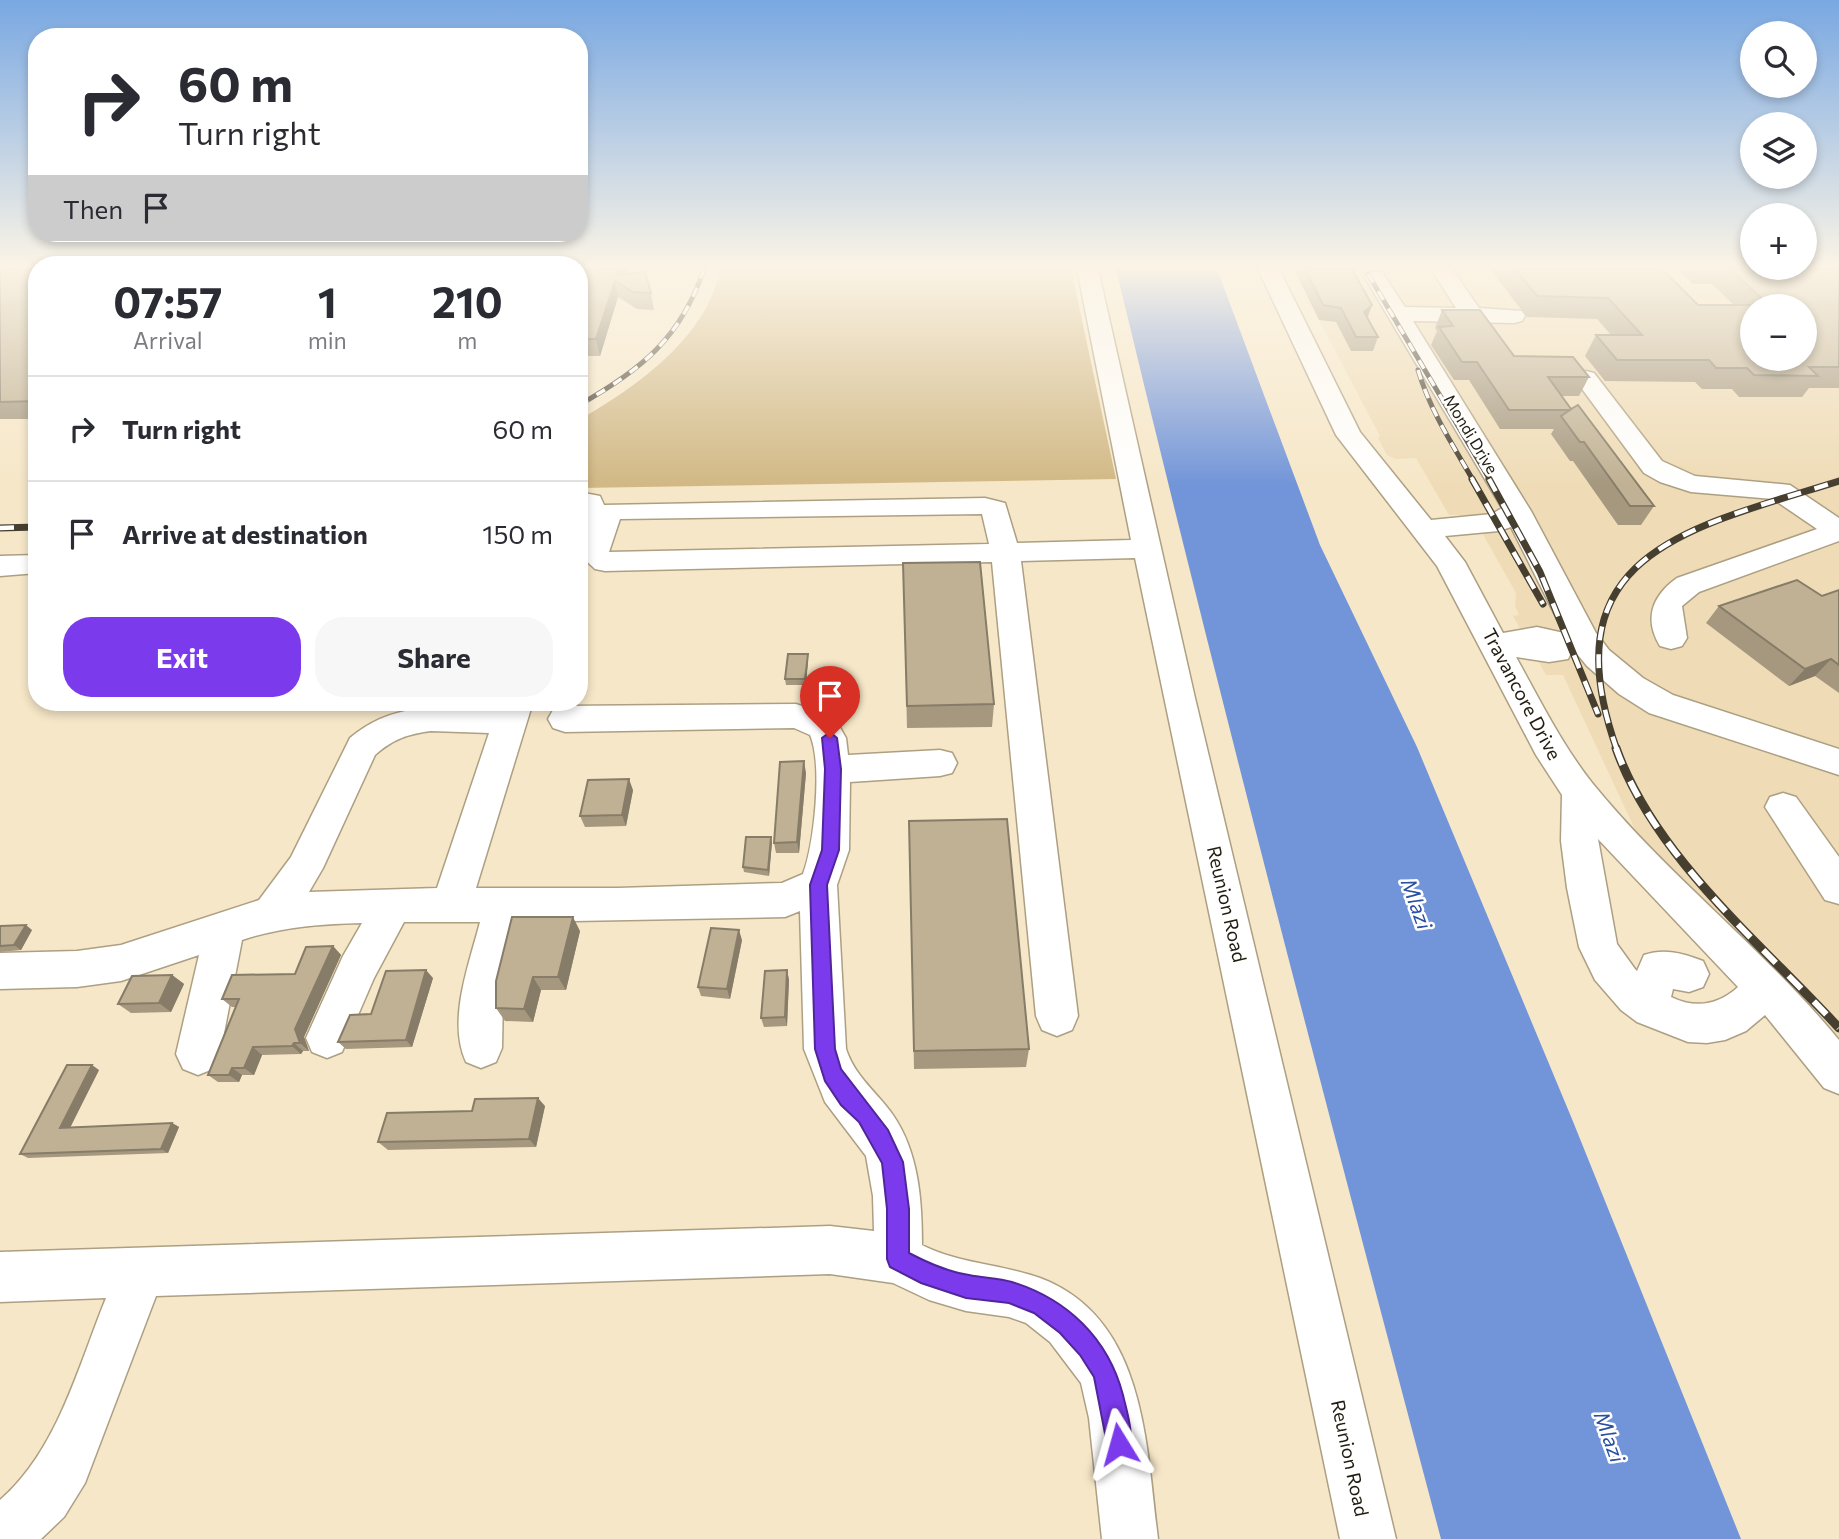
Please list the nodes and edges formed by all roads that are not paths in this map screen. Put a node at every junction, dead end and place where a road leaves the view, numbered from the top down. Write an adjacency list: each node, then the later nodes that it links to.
1 (1102, 341): 12 (street, Reunion Road)
2 (1302, 341): 7 (street, Travancore Drive)
3 (1414, 341): 6 (street, Mondi Drive)
4 (1586, 378): 8 (street)
5 (588, 502): 11 (street)
6 (1517, 512): 7 (street); 17 (street, Mondi Drive)
7 (1426, 529): 16 (street, Travancore Drive)
8 (1839, 531): 15 (street)
9 (805, 533): 10 (street); 10 (street); 11 (street); 11 (street)
10 (1003, 540): 12 (street); 36 (street)
11 (589, 541)
12 (1146, 548): 46 (street, Reunion Road)
13 (28, 564): 14 (street)
14 (0, 566)
15 (1671, 638)
16 (1505, 643): 17 (street); 23 (street, Travancore Drive)
17 (1574, 645): 20 (street, Mondi Drive)
18 (513, 712): 29 (street); 30 (street)
19 (565, 719): 22 (street)
20 (1839, 762)
21 (940, 763): 22 (street)
22 (833, 769): 25 (street)
23 (1580, 793): 34 (street, Travancore Drive); 35 (street)
24 (1783, 807): 26 (street)
25 (818, 885): 28 (street); 41 (street)
26 (1839, 887)
27 (393, 905): 29 (street); 30 (street); 37 (street)
28 (504, 905): 29 (street); 38 (street)
29 (451, 906)
30 (272, 913): 31 (street)
31 (224, 929): 32 (street); 39 (street)
32 (0, 971)
33 (1689, 974): 35 (street)
34 (1766, 986): 35 (street); 40 (street, Travancore Drive)
35 (1649, 1004)
36 (1057, 1016)
37 (327, 1038)
38 (481, 1048)
39 (198, 1054)
40 (1839, 1073)
41 (898, 1259): 42 (street); 45 (street)
42 (141, 1272): 43 (street); 44 (street)
43 (0, 1277)
44 (0, 1533)
45 (1130, 1539)
46 (1368, 1539)

